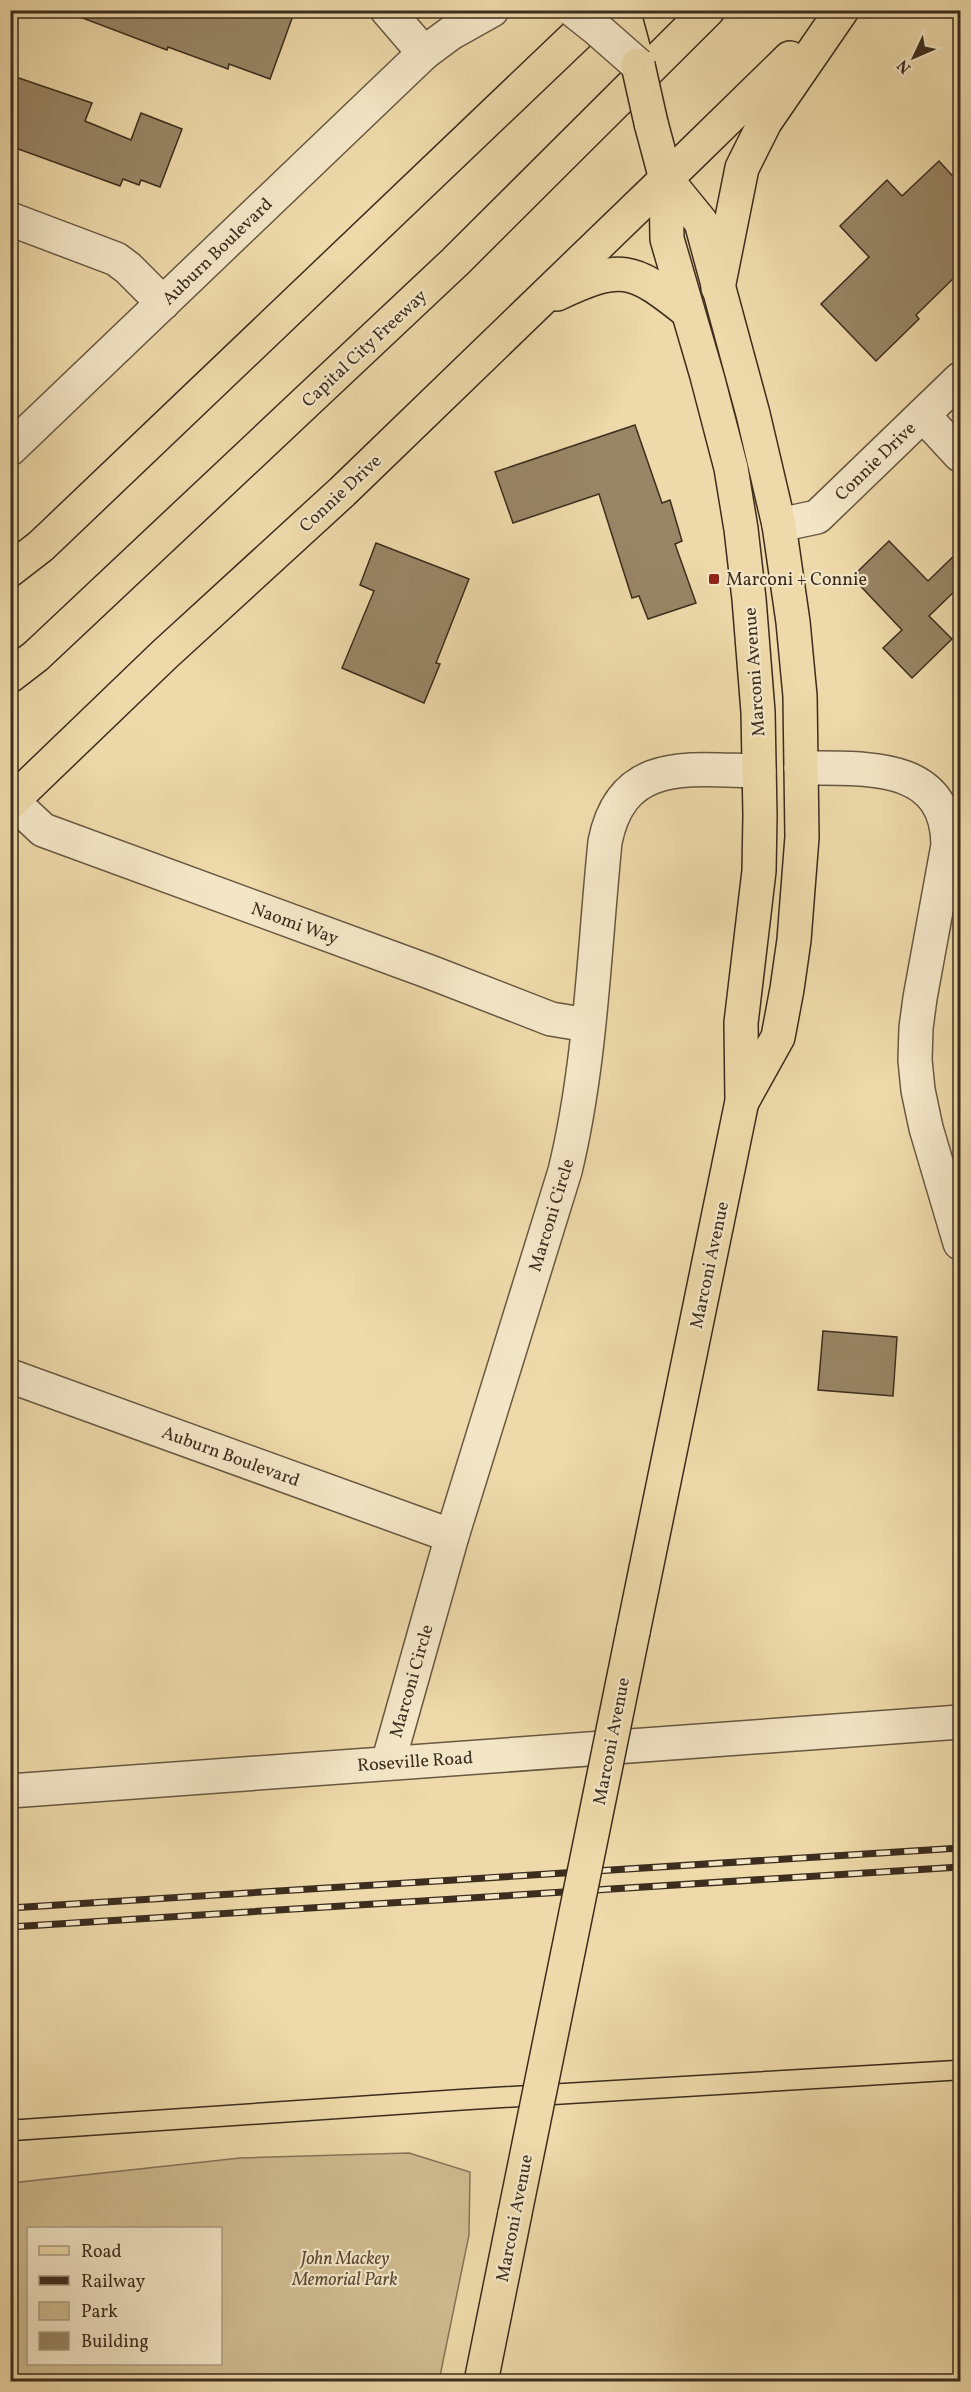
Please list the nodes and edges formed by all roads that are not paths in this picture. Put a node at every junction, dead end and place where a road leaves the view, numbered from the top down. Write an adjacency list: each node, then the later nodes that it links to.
1 (387, 10): 9 (street)
2 (452, 10): 9 (street, Auburn Boulevard)
3 (492, 10): 9 (street, Auburn Boulevard)
4 (573, 10): 10 (street, bridge)
5 (603, 10): 22 (main road)
6 (623, 10): 10 (main road, Marconi Avenue)
7 (708, 10): 23 (main road, Capital City Freeway)
8 (840, 10): 11 (main road, Connie Drive); 13 (main road)
9 (424, 53): 14 (street, Auburn Boulevard)
10 (638, 65): 11 (main road, Marconi Avenue, bridge)
11 (666, 179): 13 (main road, Marconi Avenue); 15 (main road, Connie Drive); 16 (main road, Marconi Avenue)
12 (10, 219): 14 (street)
13 (718, 288): 21 (main road, Marconi Avenue)
14 (163, 303): 19 (street, Auburn Boulevard)
15 (537, 304): 16 (main road); 26 (main road, Connie Drive)
16 (687, 310): 25 (main road, Marconi Avenue)
17 (960, 379): 18 (street, Connie Drive)
18 (923, 415): 20 (street); 21 (street, Connie Drive)
19 (10, 449)
20 (960, 455)
21 (779, 525): 24 (main road, Marconi Avenue)
22 (10, 570)
23 (10, 676)
24 (801, 768): 28 (main road, Marconi Avenue); 29 (street)
25 (759, 771): 27 (street, Marconi Circle); 28 (main road, Marconi Avenue)
26 (11, 802): 27 (street, Naomi Way)
27 (588, 1025): 31 (street, Marconi Circle)
28 (742, 1101): 35 (main road, Marconi Avenue, bridge)
29 (960, 1243)
30 (10, 1376): 31 (street, Auburn Boulevard)
31 (452, 1536): 33 (street, Marconi Circle)
32 (960, 1722): 33 (street, Roseville Road)
33 (388, 1763): 34 (street, Roseville Road)
34 (10, 1791)
35 (481, 2382)

